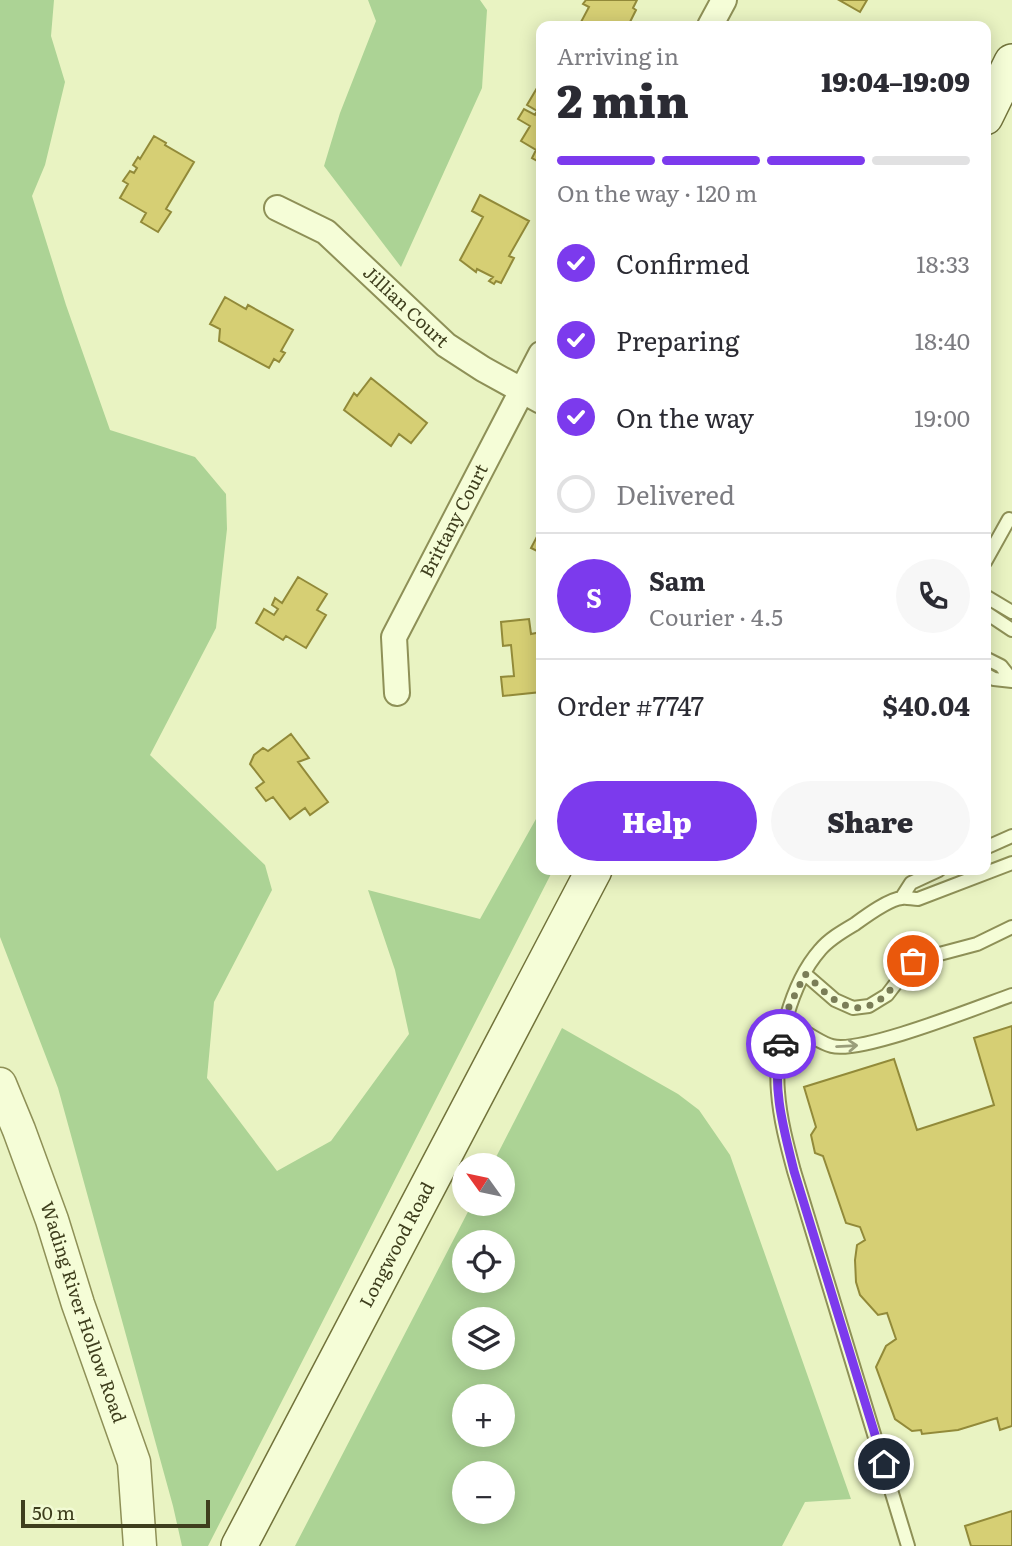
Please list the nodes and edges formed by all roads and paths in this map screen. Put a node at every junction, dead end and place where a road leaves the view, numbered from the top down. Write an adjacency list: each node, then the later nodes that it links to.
1 (724, 0): 2 (street)
2 (713, 21)
3 (1012, 62): 4 (main road)
4 (991, 105)
5 (277, 208): 7 (street, Jillian Court)
6 (536, 375): 7 (street, Brittany Court)
7 (531, 396): 17 (street, Brittany Court)
8 (1009, 519): 9 (lane)
9 (991, 551)
10 (991, 600): 11 (lane)
11 (1012, 612)
12 (991, 616): 13 (lane)
13 (1012, 630)
14 (991, 661): 16 (lane)
15 (991, 677): 16 (lane)
16 (1012, 681)
17 (397, 693)
18 (1012, 836): 19 (lane)
19 (991, 845)
20 (1012, 863): 21 (lane)
21 (991, 871)
22 (591, 875): 32 (main road, Longwood Road)
23 (928, 875): 25 (lane)
24 (981, 875): 25 (lane)
25 (902, 898): 27 (lane)
26 (1012, 928): 27 (lane)
27 (805, 974): 29 (lane)
28 (1012, 995): 29 (lane, one-way to 28)
29 (786, 1020): 33 (lane)
30 (0, 1084): 31 (street, Wading River Hollow Road)
31 (140, 1546)
32 (239, 1546)
33 (908, 1546)

